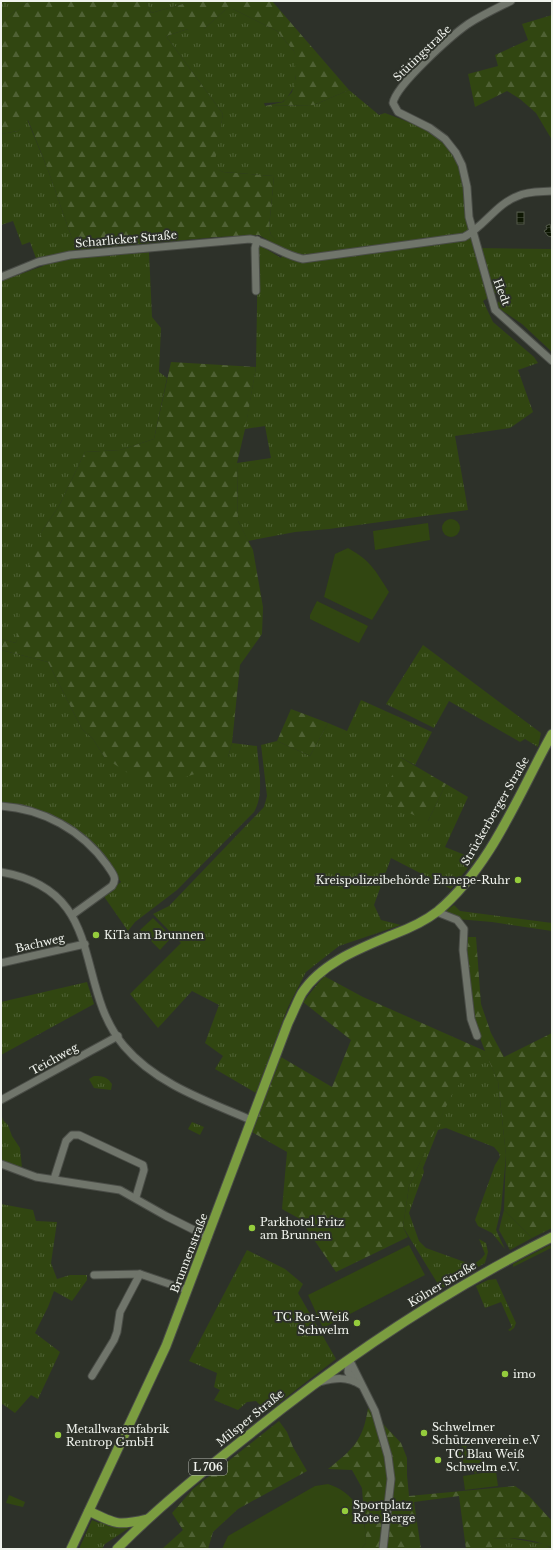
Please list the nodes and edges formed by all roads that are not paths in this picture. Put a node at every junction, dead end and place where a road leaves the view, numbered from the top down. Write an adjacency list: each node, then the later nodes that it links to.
1 (511, 1): 3 (street, Stütingstraße)
2 (552, 191): 3 (street)
3 (472, 233): 4 (street); 7 (street, Hedt)
4 (257, 240): 5 (street, Scharlicker Straße); 6 (street)
5 (1, 277)
6 (256, 291)
7 (552, 361)
8 (552, 734): 11 (main road, Strückerberger Straße)
9 (1, 806): 12 (street)
10 (1, 872): 12 (street)
11 (437, 912): 15 (main road, Strückerberger Straße); 17 (street)
12 (72, 915): 13 (street)
13 (85, 944): 14 (street, Bachweg); 16 (street)
14 (1, 964)
15 (327, 968): 19 (main road, Brunnenstraße)
16 (118, 1036): 18 (street, Teichweg); 19 (street)
17 (477, 1036)
18 (1, 1100)
19 (251, 1120): 23 (main road, Brunnenstraße)
20 (1, 1164): 21 (street)
21 (54, 1179): 22 (street); 22 (street)
22 (136, 1197): 23 (street)
23 (208, 1237): 27 (main road, Brunnenstraße)
24 (552, 1237): 28 (main road, Kölner Straße / L 706)
25 (140, 1274): 26 (street); 27 (street); 29 (street)
26 (94, 1275)
27 (187, 1290): 33 (main road, Brunnenstraße)
28 (349, 1359): 30 (street); 31 (main road, Milsper Straße / L 706); 32 (street)
29 (92, 1376)
30 (354, 1381): 31 (street); 32 (street)
31 (315, 1383): 34 (main road, Milsper Straße / L 706)
32 (361, 1385): 37 (street)
33 (89, 1511): 34 (main road); 35 (main road, Brunnenstraße)
34 (149, 1519): 36 (main road, Milsper Straße / L 706)
35 (71, 1549)
36 (117, 1549)
37 (383, 1549)

